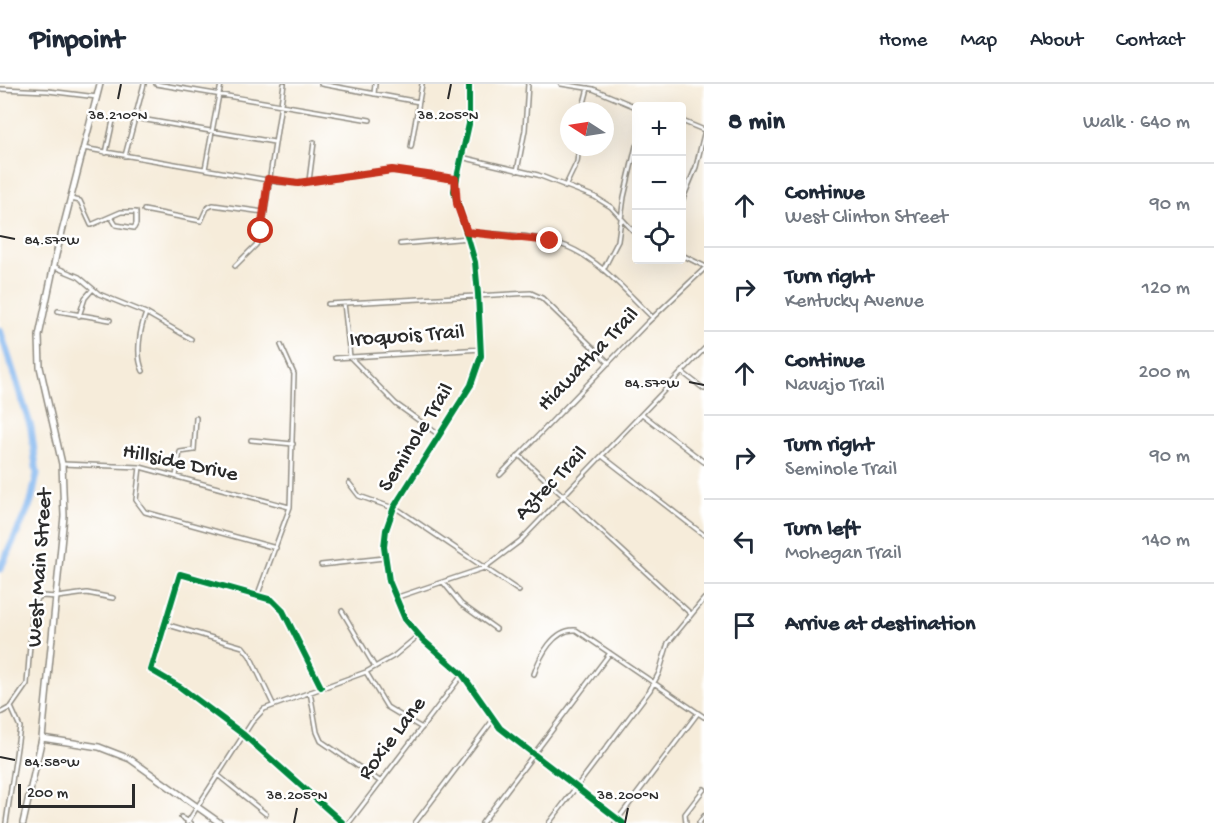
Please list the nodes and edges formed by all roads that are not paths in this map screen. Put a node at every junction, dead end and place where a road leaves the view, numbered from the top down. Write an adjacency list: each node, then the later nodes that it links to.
1 (100, 84): 16 (main road, West Main Street)
2 (144, 84): 22 (street)
3 (156, 84): 14 (street)
4 (221, 84): 14 (street)
5 (284, 84): 19 (street)
6 (321, 84): 15 (street)
7 (375, 84): 15 (street)
8 (422, 84): 17 (street)
9 (469, 84): 35 (street, Seminole Trail)
10 (528, 84): 37 (street)
11 (561, 84): 12 (street)
12 (588, 88): 18 (street); 20 (street)
13 (0, 89): 16 (street)
14 (219, 94): 19 (street); 25 (street)
15 (374, 94): 17 (street)
16 (97, 97): 30 (main road, West Main Street)
17 (419, 102): 29 (street)
18 (584, 102)
19 (281, 105): 23 (street); 27 (street)
20 (632, 105)
21 (114, 116): 31 (street)
22 (135, 118): 25 (street); 32 (street)
23 (370, 120)
24 (686, 123): 26 (street)
25 (212, 132): 27 (street); 36 (street)
26 (704, 132): 42 (street)
27 (274, 142): 38 (street)
28 (314, 142): 40 (street)
29 (411, 147)
30 (83, 148): 31 (street); 43 (main road, West Main Street)
31 (106, 153): 32 (street)
32 (125, 156): 36 (street)
33 (578, 156): 41 (street)
34 (633, 156): 47 (street)
35 (461, 157): 37 (street); 39 (street, Seminole Trail)
36 (206, 169): 38 (street)
37 (517, 171): 41 (street)
38 (268, 179): 40 (street); 45 (street)
39 (455, 179): 40 (street); 49 (street, Seminole Trail)
40 (309, 181)
41 (565, 188): 47 (street)
42 (686, 190)
43 (71, 199): 46 (street); 53 (main road, West Main Street)
44 (144, 210): 45 (street)
45 (264, 212): 54 (street)
46 (111, 217): 46 (street)
47 (621, 219): 48 (street); 56 (street)
48 (632, 230)
49 (467, 232): 50 (street, Seminole Trail); 56 (street)
50 (469, 238): 51 (street); 58 (street, Seminole Trail)
51 (400, 244)
52 (686, 258): 55 (street)
53 (53, 266): 57 (street); 84 (main road, West Main Street)
54 (235, 266)
55 (704, 267): 64 (street, Hiawatha Trail)
56 (603, 270): 64 (street)
57 (92, 290): 62 (street); 63 (street)
58 (478, 294): 59 (street); 68 (street, Seminole Trail); 72 (street)
59 (345, 303): 60 (street); 70 (street)
60 (328, 304)
61 (58, 311): 63 (street)
62 (146, 313): 66 (street); 73 (street)
63 (79, 316): 65 (street)
64 (653, 318): 72 (street, Hiawatha Trail)
65 (110, 320)
66 (191, 339)
67 (281, 345): 80 (street)
68 (482, 349): 70 (street, Iroquois Trail); 78 (street, Seminole Trail)
69 (704, 349): 74 (street, Aztec Trail)
70 (350, 357): 71 (street, Iroquois Trail); 78 (street)
71 (335, 358)
72 (609, 363): 81 (street, Hiawatha Trail)
73 (143, 371)
74 (682, 372): 75 (street); 76 (street, Aztec Trail)
75 (704, 389)
76 (642, 414): 82 (street, Aztec Trail); 83 (street)
77 (196, 418): 87 (street)
78 (439, 435): 91 (street, Seminole Trail)
79 (251, 440): 80 (street)
80 (293, 444): 90 (street)
81 (519, 455): 86 (street, Hiawatha Trail); 89 (street)
82 (602, 456): 89 (street, Aztec Trail); 92 (street)
83 (704, 462)
84 (62, 464): 85 (street, Hillside Drive); 100 (main road, West Main Street)
85 (140, 467): 87 (street, Hillside Drive); 93 (street)
86 (500, 475)
87 (176, 476): 90 (street, Hillside Drive)
88 (349, 483): 91 (street)
89 (562, 497): 96 (street, Aztec Trail); 105 (street)
90 (290, 507): 93 (street)
91 (393, 507): 94 (street, Seminole Trail); 96 (street)
92 (704, 535)
93 (276, 548): 99 (street)
94 (384, 558): 95 (street); 102 (street, Seminole Trail)
95 (321, 565)
96 (484, 568): 97 (street, Aztec Trail); 98 (street)
97 (443, 582): 102 (street, Aztec Trail); 107 (street)
98 (519, 591)
99 (258, 594): 106 (street); 115 (street)
100 (57, 597): 101 (street); 118 (street); 125 (main road, West Main Street)
101 (112, 598)
102 (395, 598): 108 (street, Seminole Trail)
103 (704, 599): 105 (street)
104 (342, 611): 110 (street)
105 (691, 614): 114 (street)
106 (165, 624): 117 (street); 124 (street)
107 (496, 629)
108 (419, 635): 110 (street); 113 (street, Seminole Trail)
109 (610, 652): 112 (street); 114 (street); 126 (street)
110 (375, 667): 111 (street)
111 (366, 672): 115 (street); 123 (street)
112 (534, 674)
113 (462, 675): 122 (street, Seminole Trail); 123 (street, Roxie Lane)
114 (654, 683): 120 (street); 129 (street)
115 (321, 687): 116 (street)
116 (310, 692): 117 (street); 128 (street)
117 (273, 704): 124 (street)
118 (11, 707): 119 (street); 137 (street)
119 (0, 712)
120 (698, 713): 121 (street); 135 (street)
121 (704, 717)
122 (493, 720): 126 (street, Seminole Trail); 142 (street)
123 (422, 728): 128 (street, Roxie Lane)
124 (244, 735): 127 (street); 140 (street)
125 (42, 738): 131 (main road); 138 (main road, West Main Street)
126 (533, 754): 129 (street, Seminole Trail); 143 (street)
127 (219, 776): 131 (street); 132 (street)
128 (381, 782): 141 (street, Roxie Lane)
129 (576, 787): 135 (street, Seminole Trail); 144 (street)
130 (704, 789): 147 (street)
131 (198, 806): 136 (street); 139 (main road)
132 (266, 814)
133 (704, 816): 148 (street)
134 (181, 817): 136 (street)
135 (618, 819): 145 (street); 146 (street, Seminole Trail)
136 (189, 822)
137 (6, 823)
138 (23, 823)
139 (220, 823)
140 (343, 823)
141 (349, 823)
142 (415, 823)
143 (482, 823)
144 (549, 823)
145 (615, 823)
146 (623, 823)
147 (686, 823)
148 (699, 823)

